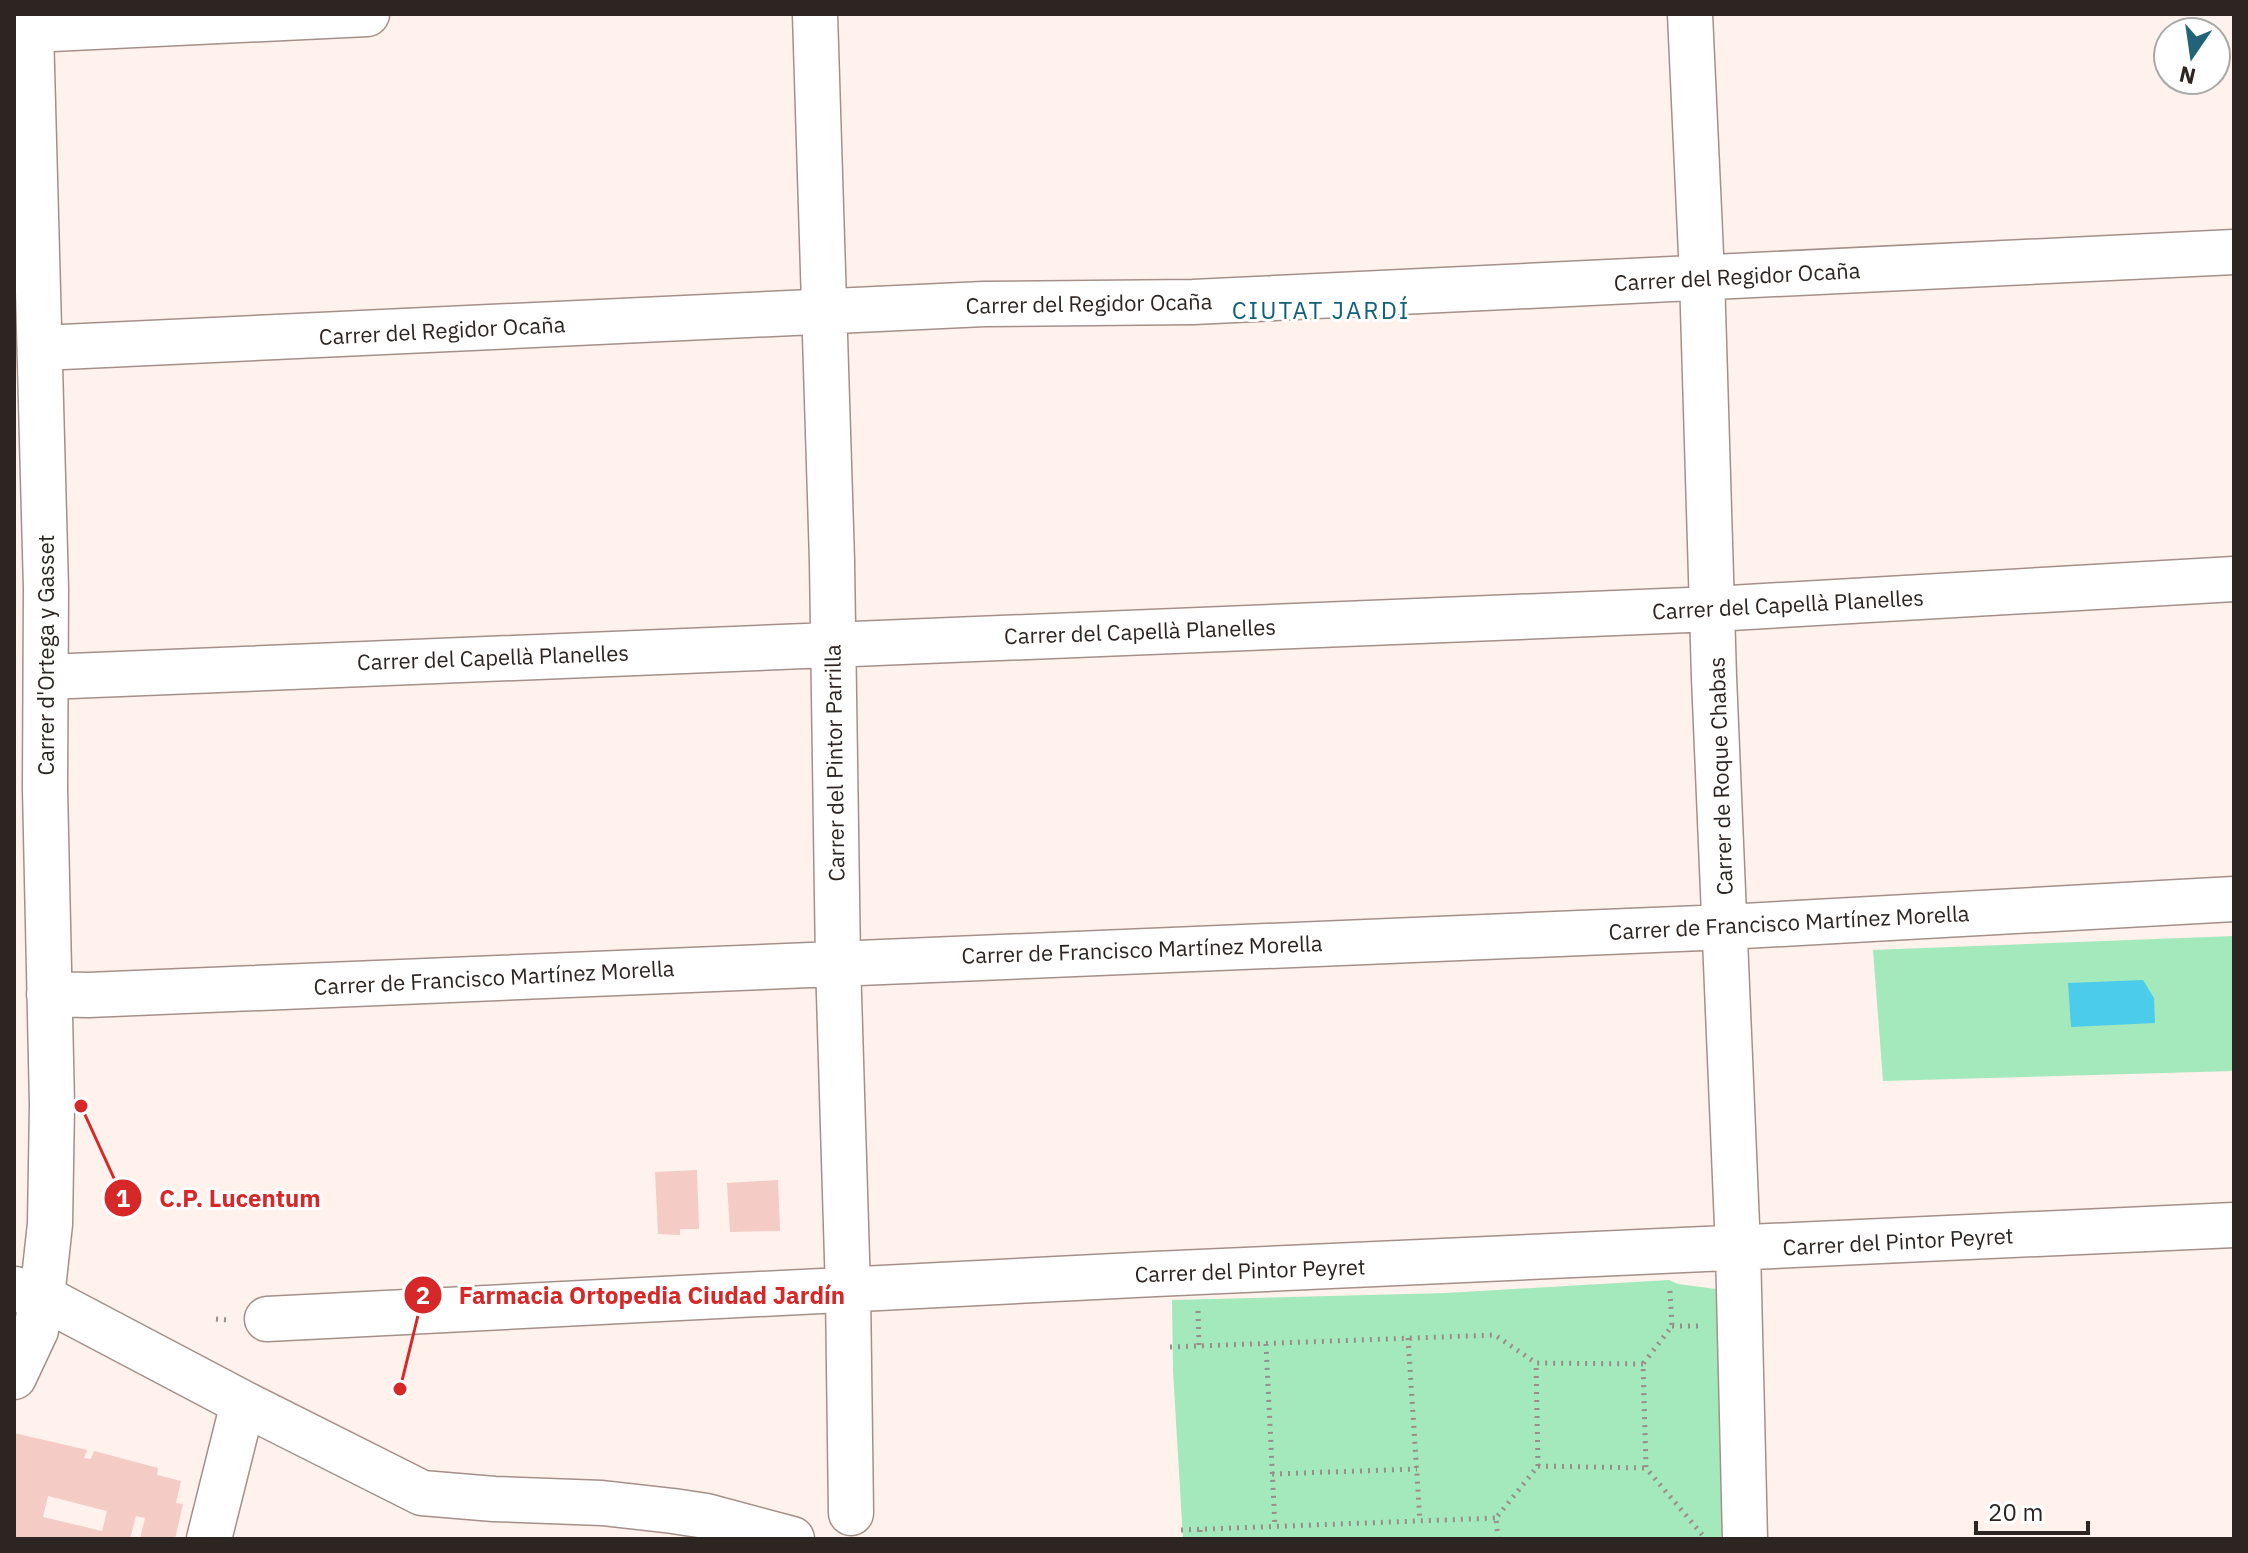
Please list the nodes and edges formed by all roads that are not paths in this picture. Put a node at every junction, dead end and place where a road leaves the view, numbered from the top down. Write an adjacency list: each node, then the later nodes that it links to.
1 (367, 14): 4 (street)
2 (815, 14): 7 (street, Carrer del Pintor Parrilla)
3 (1690, 14): 6 (street, Carrer de Roque Chabas)
4 (34, 22): 8 (street, Carrer d'Ortega y Gasset)
5 (2234, 252): 6 (street, Carrer del Regidor Ocaña)
6 (1702, 276): 7 (street, Carrer del Regidor Ocaña); 11 (street, Carrer de Roque Chabas)
7 (824, 311): 8 (street, Carrer del Regidor Ocaña); 12 (street, Carrer del Pintor Parrilla)
8 (41, 348): 10 (street, Carrer d'Ortega y Gasset)
9 (2234, 579): 11 (street, Carrer del Capellà Planelles)
10 (30, 586): 13 (street, Carrer d'Ortega y Gasset)
11 (1713, 609): 12 (street, Carrer del Capellà Planelles); 16 (street, Carrer de Roque Chabas)
12 (832, 643): 13 (street, Carrer del Capellà Planelles); 17 (street, Carrer del Pintor Parrilla)
13 (46, 677): 14 (street, Carrer d'Ortega y Gasset)
14 (30, 785): 18 (street, Carrer d'Ortega y Gasset)
15 (2234, 899): 16 (street, Carrer de Francisco Martínez Morella)
16 (1726, 927): 17 (street, Carrer de Francisco Martínez Morella); 20 (street, Carrer de Roque Chabas)
17 (838, 962): 18 (street, Carrer de Francisco Martínez Morella); 21 (street, Carrer del Pintor Parrilla)
18 (49, 994): 22 (street, Carrer d'Ortega y Gasset)
19 (2234, 1225): 20 (street, Carrer del Pintor Peyret)
20 (1738, 1249): 21 (street, Carrer del Pintor Peyret); 29 (street, Carrer de Roque Chabas)
21 (848, 1291): 23 (street, Carrer del Pintor Peyret); 26 (street, Carrer del Pintor Parrilla)
22 (28, 1293): 24 (street, Carrer d'Ortega y Gasset); 25 (street)
23 (248, 1319)
24 (14, 1377)
25 (243, 1403): 27 (street); 28 (street)
26 (851, 1513)
27 (789, 1538)
28 (209, 1539)
29 (1745, 1539)

